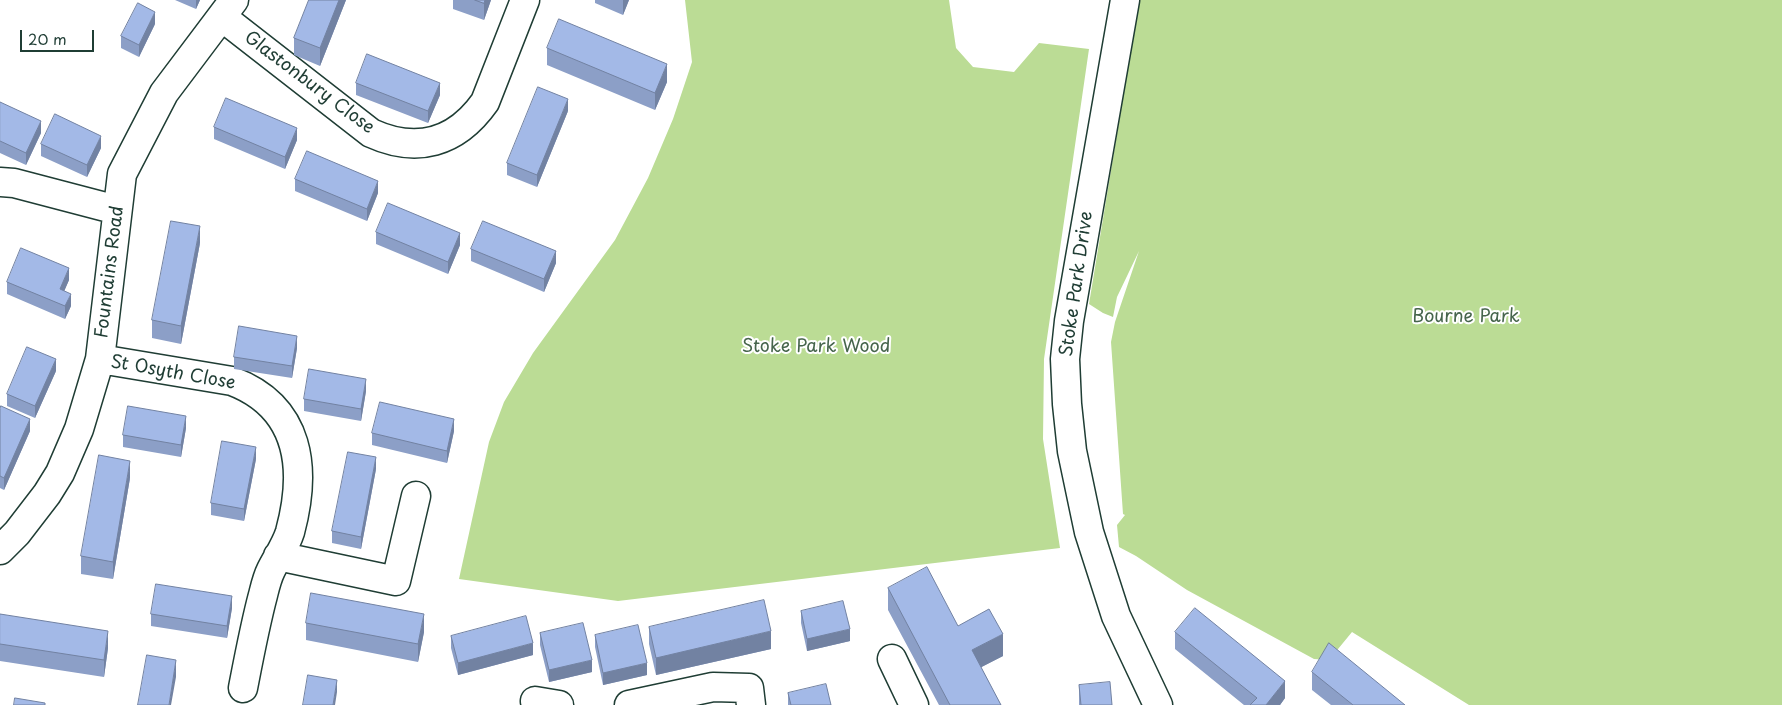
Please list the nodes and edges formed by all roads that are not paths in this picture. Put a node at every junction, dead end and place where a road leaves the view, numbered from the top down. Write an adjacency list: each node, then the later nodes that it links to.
1 (526, 0): 3 (street, Glastonbury Close)
2 (1125, 0): 15 (street, Stoke Park Drive)
3 (228, 8): 5 (street, Fountains Road)
4 (0, 182): 5 (street)
5 (117, 210): 6 (street, Fountains Road)
6 (100, 359): 8 (street, Fountains Road); 9 (street, St Osyth Close)
7 (416, 496): 9 (street)
8 (0, 550)
9 (278, 556): 11 (street, St Osyth Close)
10 (892, 659): 14 (street)
11 (243, 688)
12 (629, 705): 13 (street)
13 (751, 705)
14 (914, 705)
15 (1158, 705)

